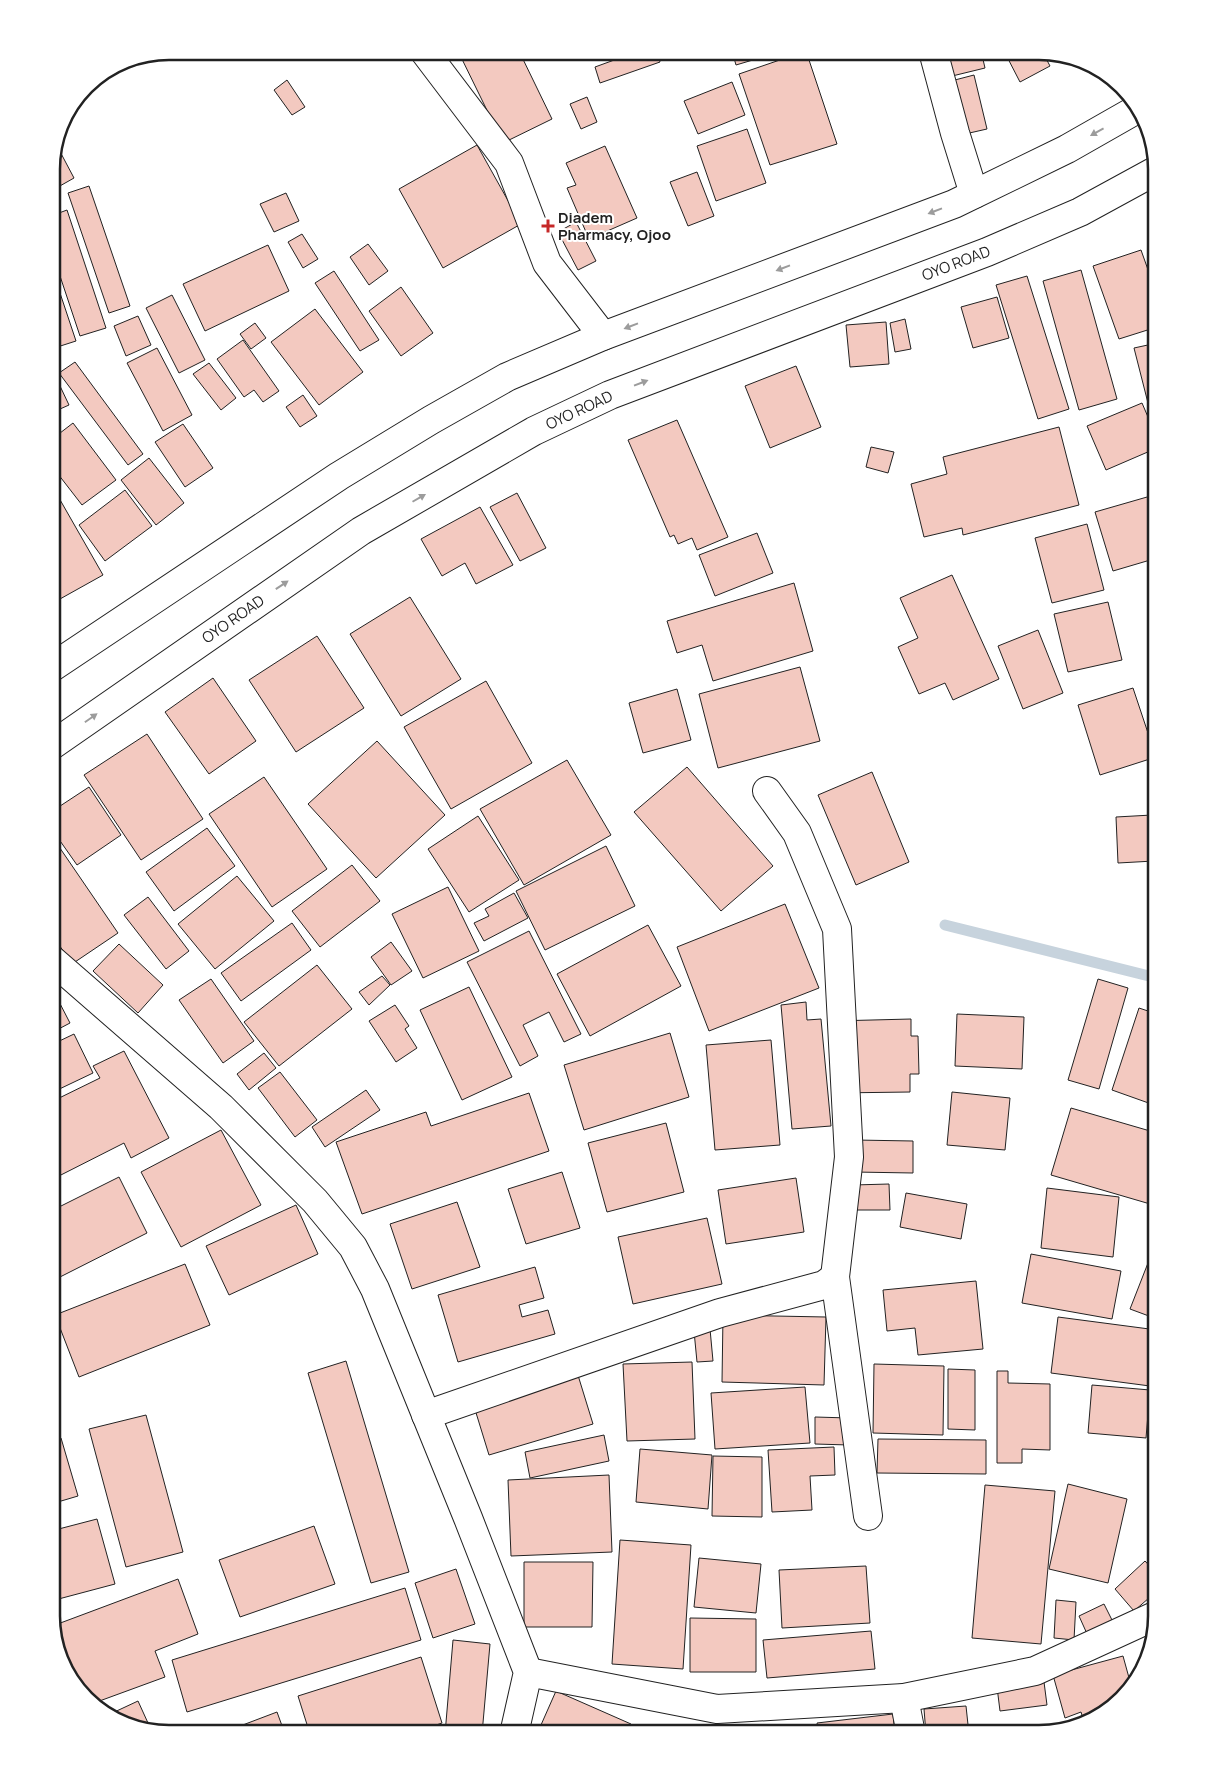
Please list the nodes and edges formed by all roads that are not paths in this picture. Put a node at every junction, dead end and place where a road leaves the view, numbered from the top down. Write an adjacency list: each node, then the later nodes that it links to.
1 (431, 60): 6 (main road)
2 (935, 60): 5 (main road)
3 (1132, 112): 5 (main road, one-way to 5)
4 (1148, 175): 8 (main road, OYO ROAD, one-way to 4)
5 (974, 194): 6 (main road, one-way to 6)
6 (603, 336): 7 (main road)
7 (60, 662)
8 (60, 740)
9 (768, 791): 11 (main road)
10 (60, 967): 12 (main road)
11 (835, 1277): 12 (main road); 13 (main road)
12 (426, 1415): 15 (main road)
13 (868, 1516)
14 (1148, 1619): 16 (main road)
15 (528, 1672): 16 (main road); 17 (main road)
16 (904, 1698): 18 (main road)
17 (516, 1725)
18 (909, 1725)

